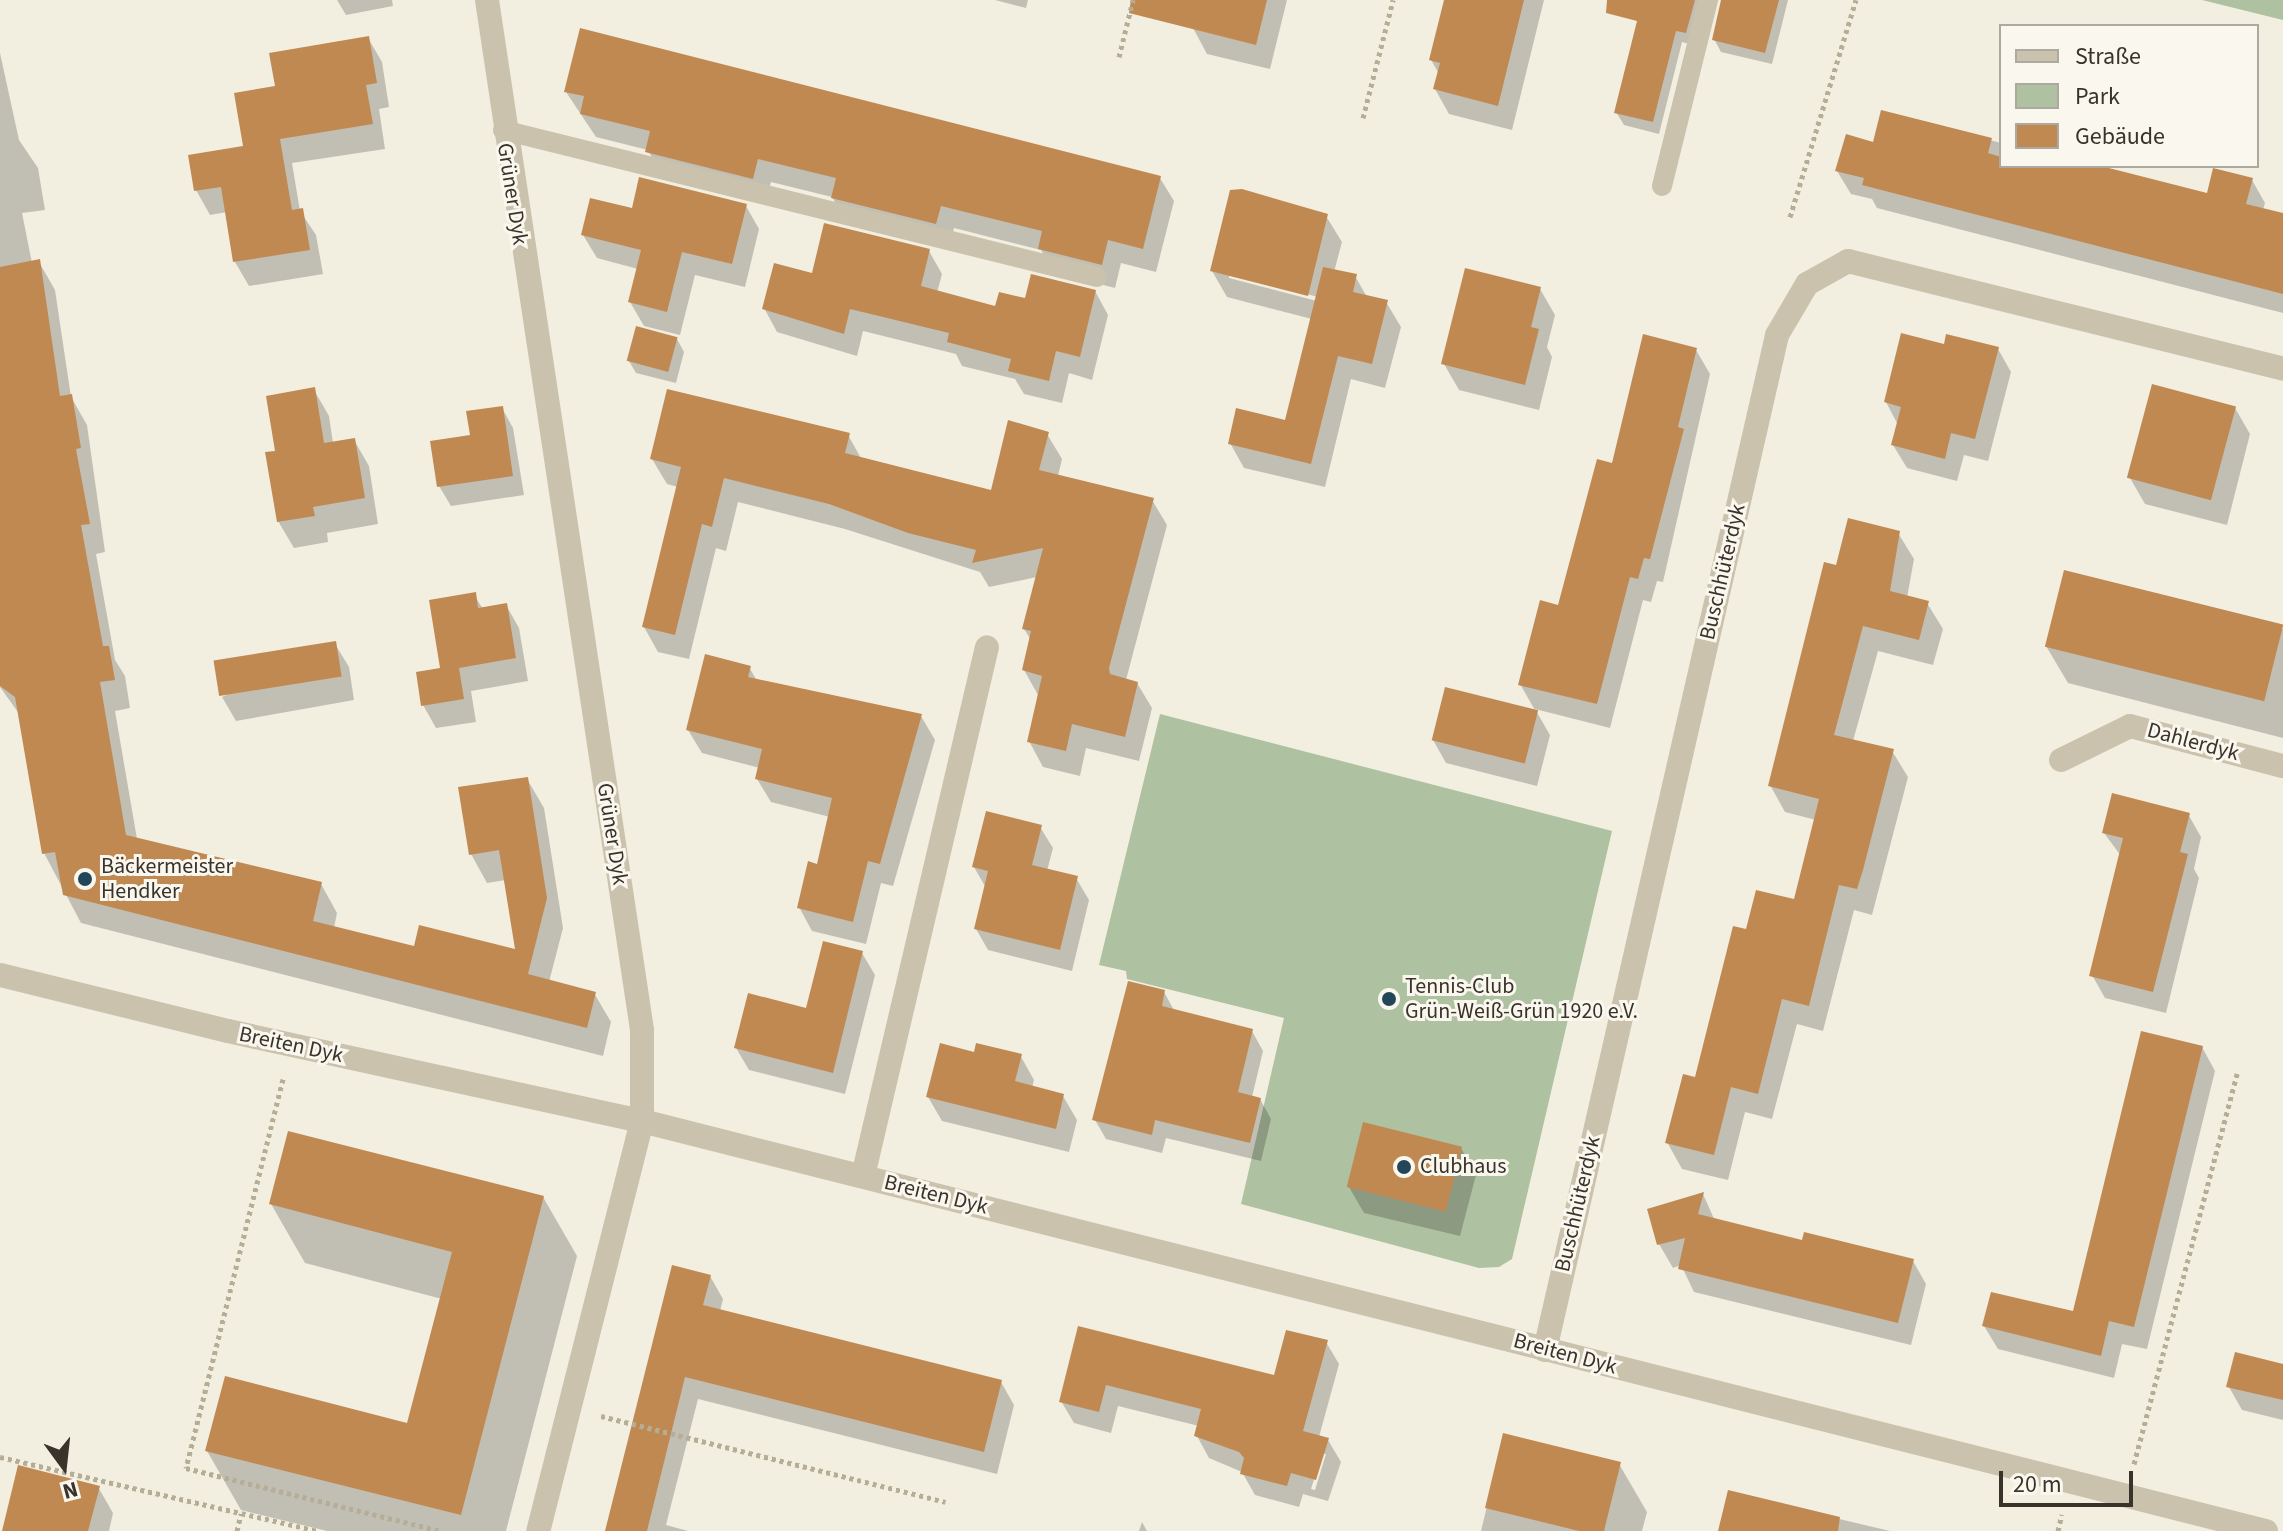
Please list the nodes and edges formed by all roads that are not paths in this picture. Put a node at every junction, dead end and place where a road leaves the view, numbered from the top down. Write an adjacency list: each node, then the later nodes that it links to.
1 (487, 0): 3 (street, Grüner Dyk)
2 (1708, 0): 4 (lane)
3 (503, 130): 5 (lane, Grüner Dyk); 11 (street, Grüner Dyk)
4 (1662, 186)
5 (1097, 277)
6 (2283, 369): 13 (street, Buschhüterdyk)
7 (987, 647): 12 (street, Breiten Dyk)
8 (2061, 760): 9 (street, Dahlerdyk)
9 (2283, 766)
10 (0, 975): 11 (street, Breiten Dyk)
11 (642, 1121): 12 (street, Breiten Dyk); 14 (street, Grüner Dyk)
12 (863, 1176): 13 (street, Breiten Dyk)
13 (1545, 1350): 15 (street, Breiten Dyk)
14 (538, 1531)
15 (2266, 1531)

